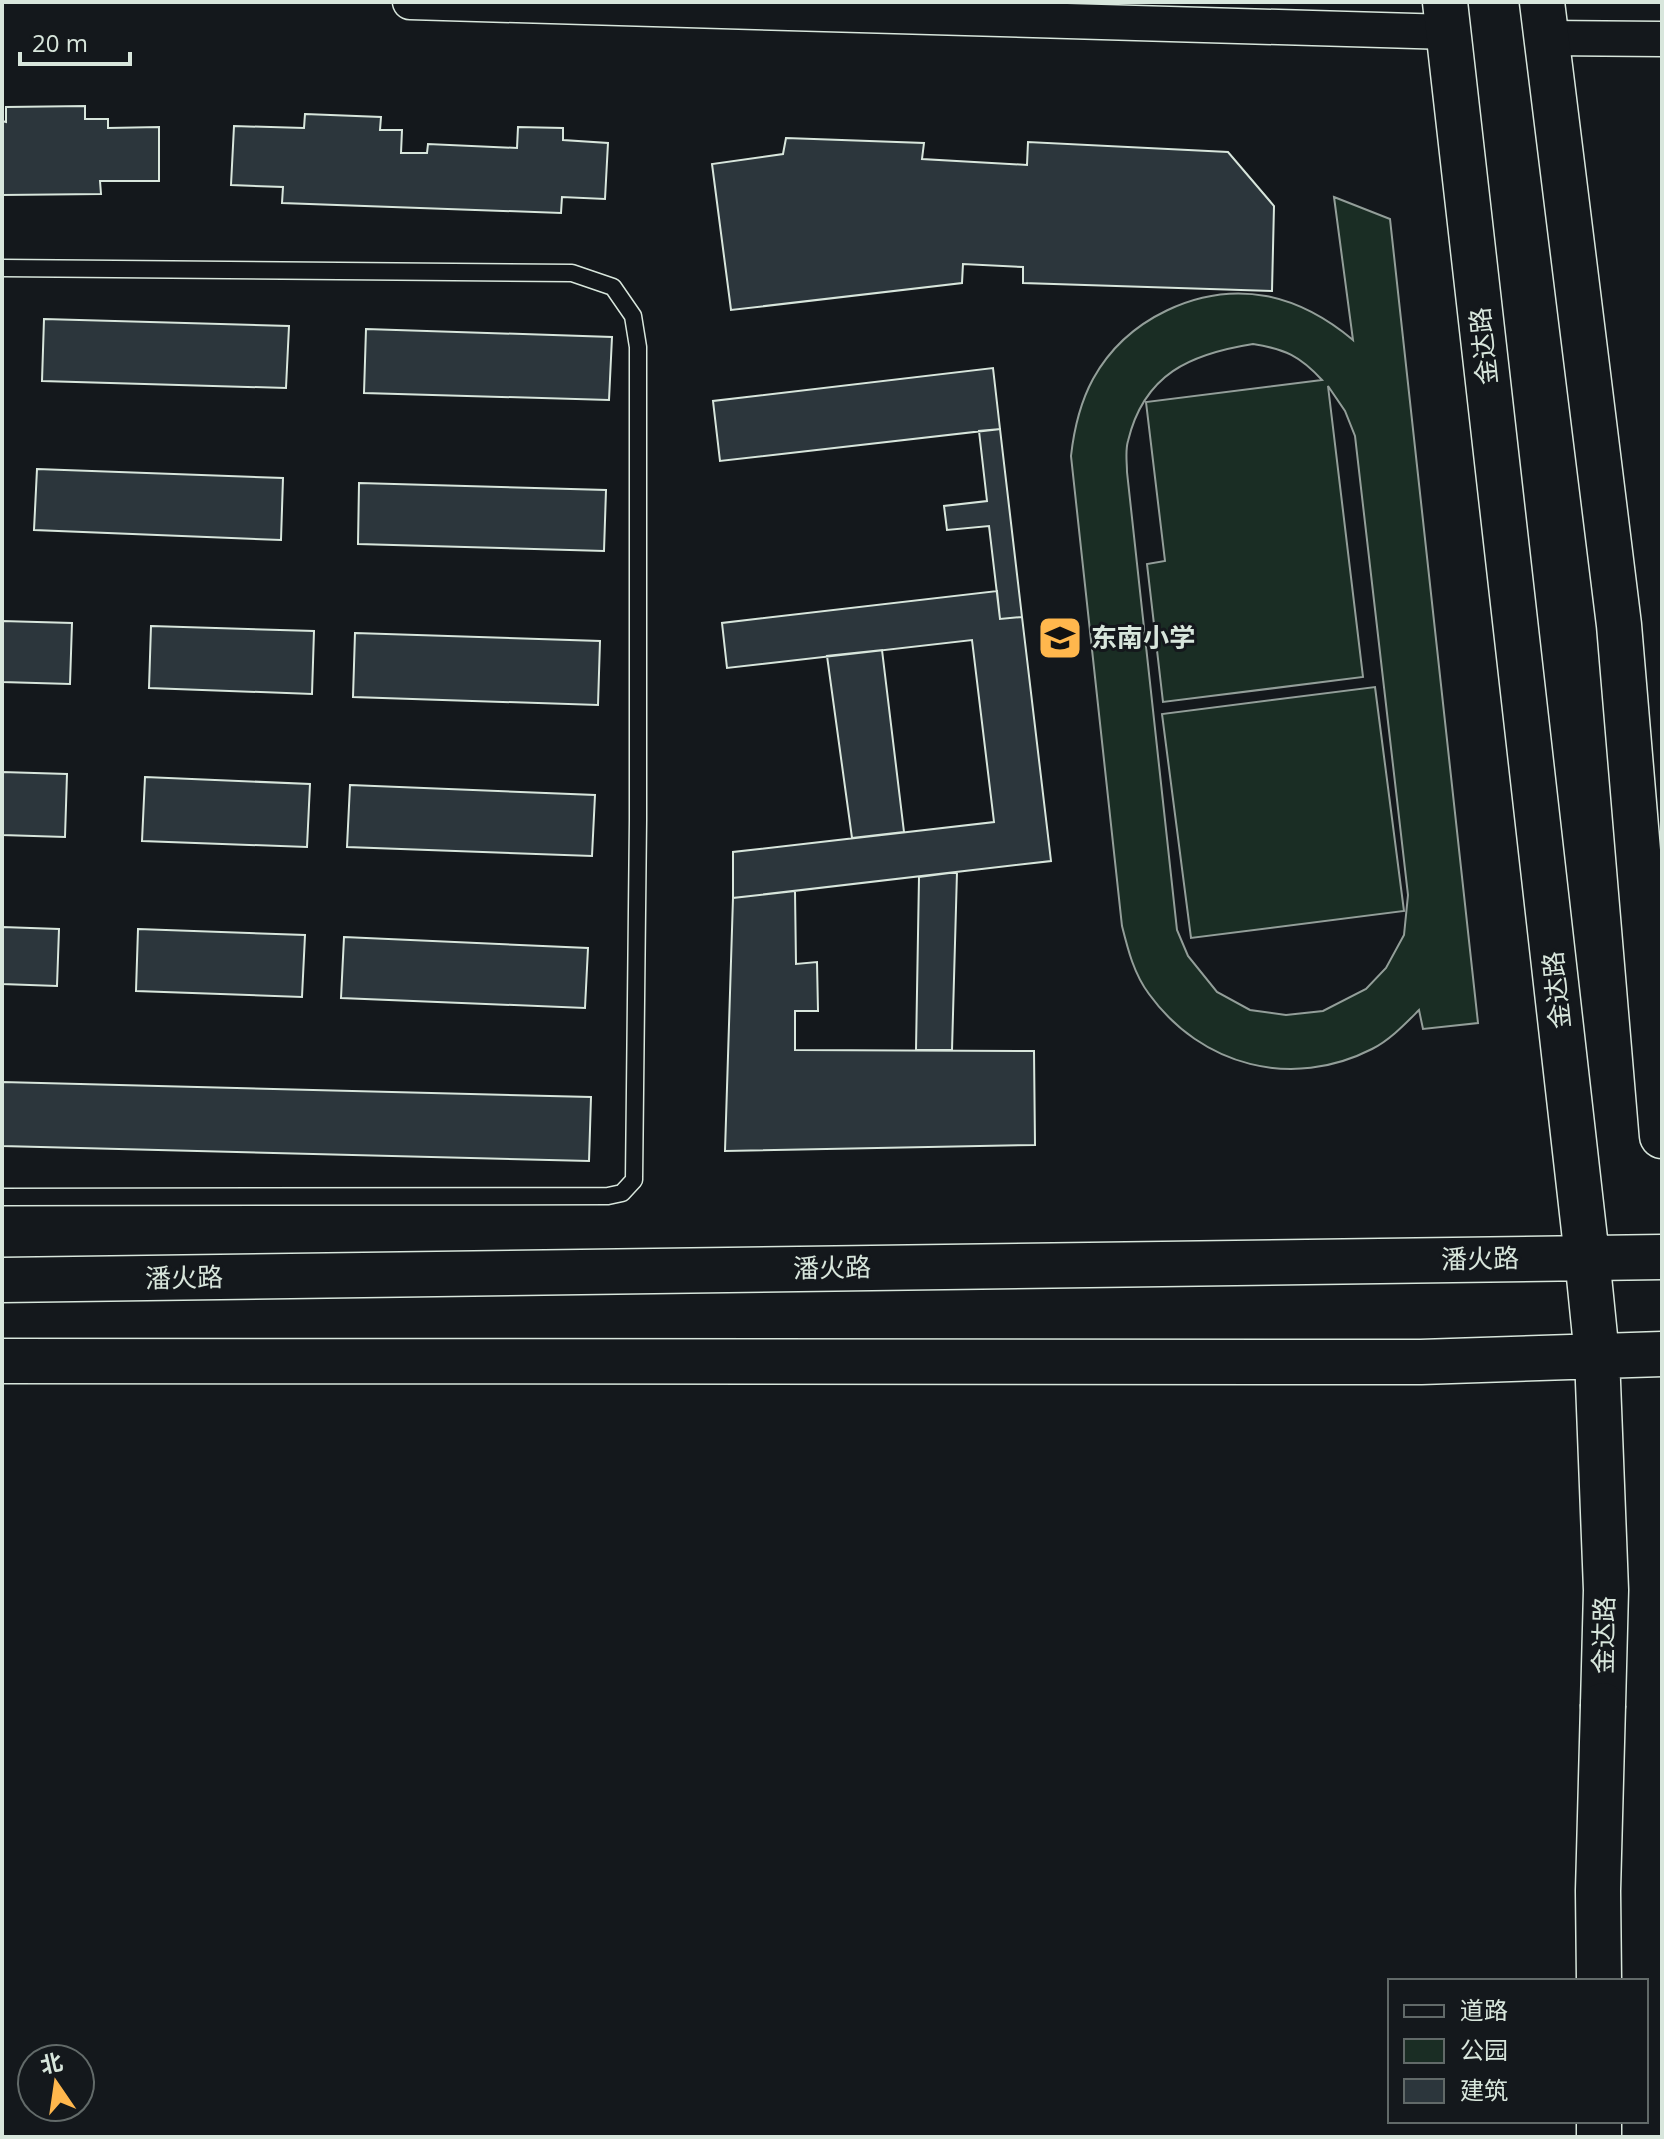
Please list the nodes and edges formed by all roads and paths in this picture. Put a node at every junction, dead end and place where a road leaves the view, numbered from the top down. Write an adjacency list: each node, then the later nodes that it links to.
1 (410, 2): 2 (street)
2 (1447, 17): 8 (street, 金达路)
3 (1544, 20): 4 (street); 6 (street)
4 (1662, 39)
5 (2, 268): 7 (lane)
6 (1662, 1136)
7 (2, 1197)
8 (1587, 1257): 9 (street, 潘火路); 10 (street, 潘火路); 12 (street, 金达路)
9 (1662, 1257)
10 (2, 1280)
11 (1662, 1354): 12 (street)
12 (1597, 1356): 13 (street); 14 (street, 金达路, bridge)
13 (2, 1361)
14 (1599, 1979)

